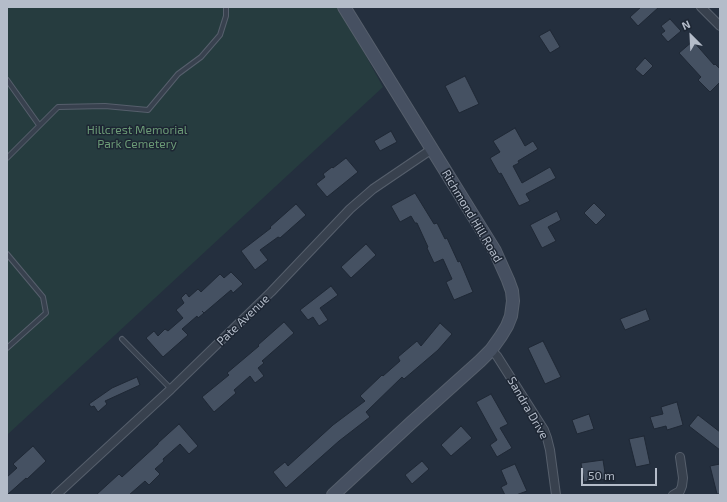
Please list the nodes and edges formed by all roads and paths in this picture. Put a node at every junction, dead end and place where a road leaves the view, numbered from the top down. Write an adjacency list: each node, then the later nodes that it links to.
1 (226, 7): 6 (lane)
2 (344, 7): 7 (street, Richmond Hill Road)
3 (701, 7): 4 (street)
4 (720, 26)
5 (7, 80): 6 (lane)
6 (39, 125): 8 (lane)
7 (432, 149): 12 (street, Richmond Hill Road); 13 (street, Pate Avenue)
8 (7, 158)
9 (7, 254): 11 (lane)
10 (122, 339): 13 (lane)
11 (7, 348)
12 (491, 350): 16 (street, Richmond Hill Road); 17 (street, Sandra Drive)
13 (171, 389): 15 (street, Pate Avenue)
14 (680, 457): 18 (street)
15 (56, 495)
16 (333, 495)
17 (556, 495)
18 (673, 495)

